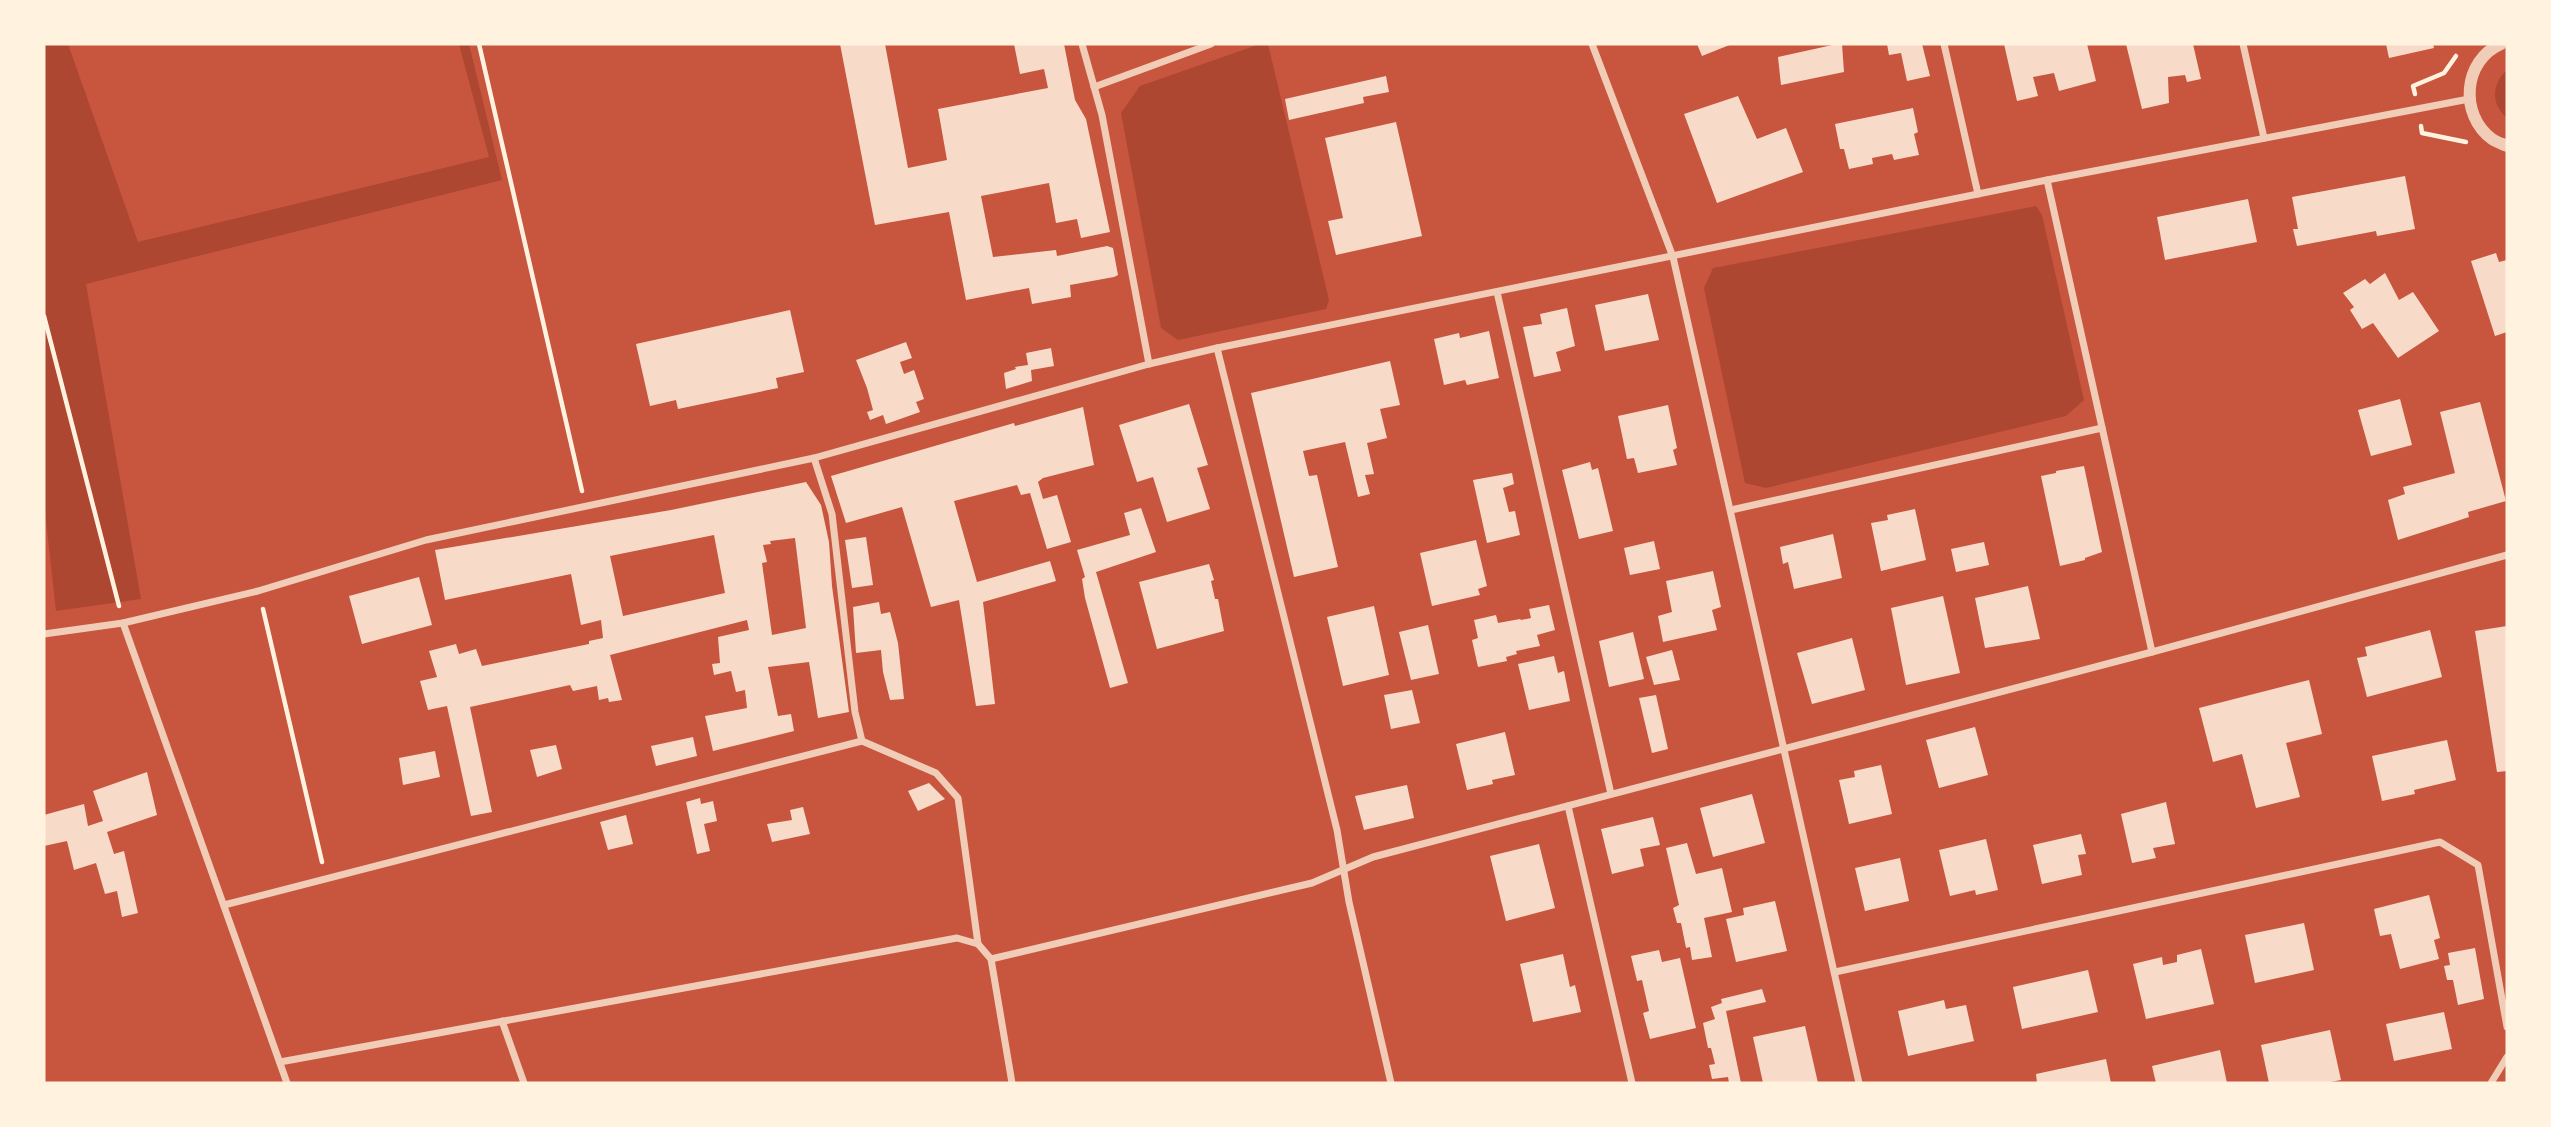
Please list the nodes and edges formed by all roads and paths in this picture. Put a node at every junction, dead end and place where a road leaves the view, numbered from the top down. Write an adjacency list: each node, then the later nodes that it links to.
1 (479, 44): 21 (path)
2 (1082, 44): 8 (street)
3 (1211, 44): 8 (street)
4 (1592, 44): 14 (street)
5 (1944, 44): 13 (street)
6 (2243, 44): 10 (street)
7 (2501, 44): 9 (street)
8 (1094, 88): 18 (street)
9 (2469, 99): 10 (street); 11 (street)
10 (2264, 138): 12 (street)
11 (2507, 146)
12 (2047, 180): 13 (street); 19 (street)
13 (1978, 194): 14 (street)
14 (1674, 257): 15 (street); 22 (street)
15 (1497, 292): 17 (street); 30 (street)
16 (44, 316): 25 (path)
17 (1217, 348): 18 (street); 32 (street)
18 (1149, 364): 20 (street)
19 (2102, 428): 22 (street); 27 (street)
20 (814, 458): 21 (street); 28 (street)
21 (585, 505): 24 (street)
22 (1731, 510): 29 (street)
23 (2507, 555): 27 (street)
24 (258, 591): 25 (street); 33 (path)
25 (123, 623): 26 (street); 34 (street)
26 (44, 634)
27 (2152, 652): 29 (street)
28 (862, 741): 33 (street); 35 (street)
29 (1785, 749): 30 (street); 37 (street)
30 (1611, 794): 31 (street)
31 (1568, 806): 32 (street); 46 (street)
32 (1343, 870): 36 (street); 45 (street)
33 (326, 878): 34 (street)
34 (224, 905): 41 (street)
35 (978, 944): 36 (street); 38 (street)
36 (991, 959): 44 (street)
37 (1836, 972): 39 (street); 47 (street)
38 (502, 1021): 41 (street); 43 (street)
39 (2507, 1027)
40 (2507, 1057): 48 (street)
41 (280, 1062): 42 (street)
42 (287, 1083)
43 (524, 1083)
44 (1012, 1083)
45 (1391, 1083)
46 (1632, 1083)
47 (1859, 1083)
48 (2491, 1083)

